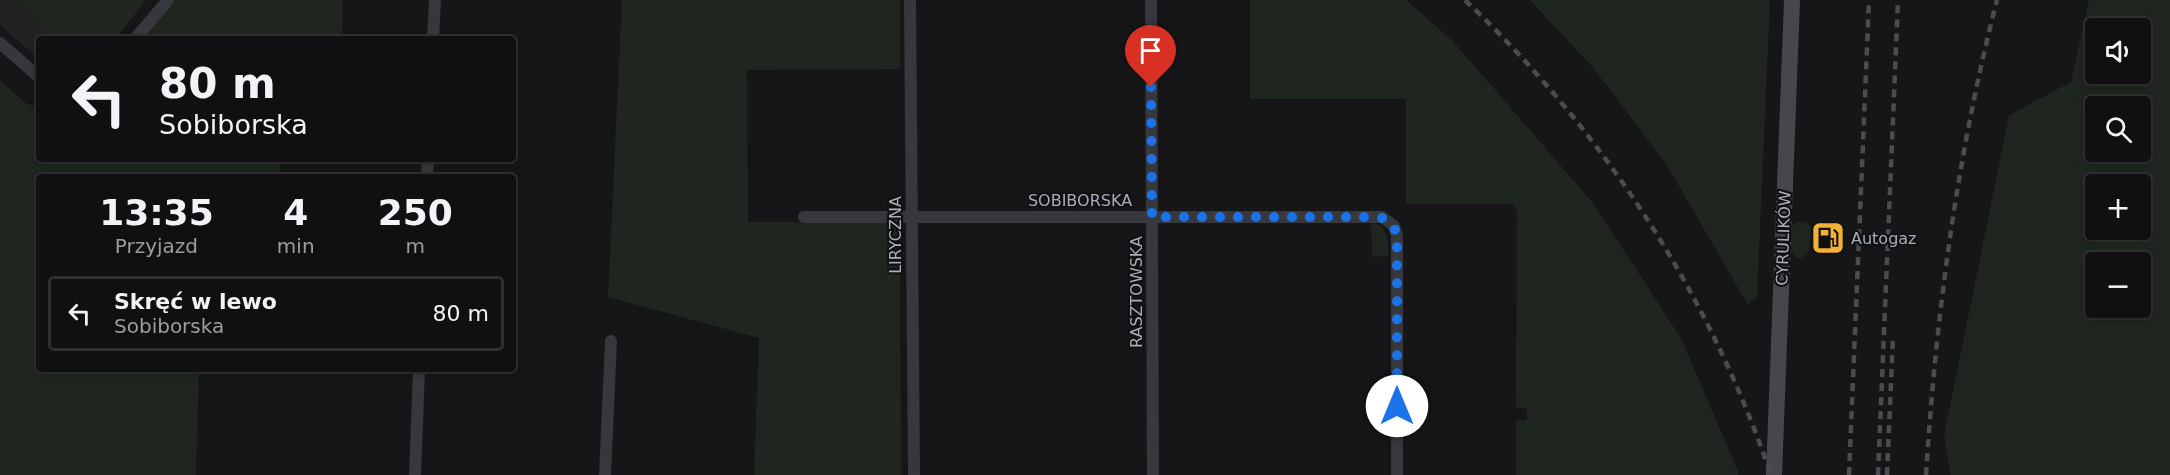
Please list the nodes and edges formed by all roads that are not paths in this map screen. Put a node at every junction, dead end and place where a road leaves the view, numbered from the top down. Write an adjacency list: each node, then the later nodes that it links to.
1 (168, 0): 6 (street)
2 (435, 0): 7 (street)
3 (910, 0): 10 (street, LIRYCZNA)
4 (1151, 0): 12 (street, RASZTOWSKA)
5 (1792, 0): 20 (main road, CYRULIKÓW)
6 (138, 36)
7 (434, 36)
8 (0, 43): 9 (street)
9 (36, 73)
10 (912, 216): 11 (street, SOBIBORSKA); 12 (street, SOBIBORSKA); 15 (street, LIRYCZNA)
11 (804, 217)
12 (1152, 217): 18 (street, RASZTOWSKA); 19 (street, SOBIBORSKA)
13 (611, 341): 17 (street)
14 (419, 372): 16 (street)
15 (914, 473)
16 (415, 475)
17 (605, 475)
18 (1153, 475)
19 (1397, 475)
20 (1774, 475)

